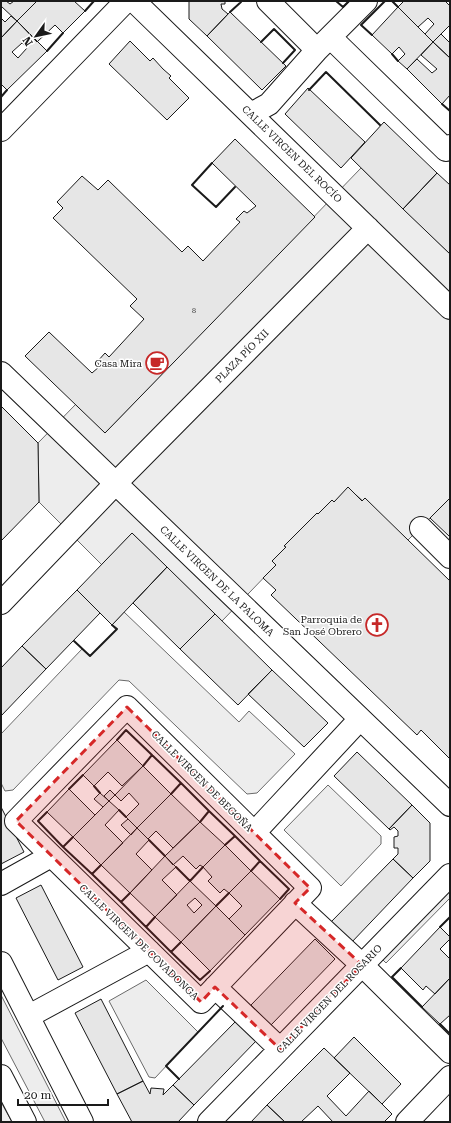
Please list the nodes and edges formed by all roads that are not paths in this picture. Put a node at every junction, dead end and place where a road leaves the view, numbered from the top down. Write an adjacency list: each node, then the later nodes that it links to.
1 (126, 1): 7 (street)
2 (134, 1): 6 (street, CALLE VIRGEN DEL ROCÍO)
3 (268, 1): 5 (street)
4 (366, 1): 5 (street)
5 (324, 44): 6 (street); 8 (street)
6 (250, 114): 9 (street, CALLE VIRGEN DEL ROCÍO)
7 (2, 128)
8 (450, 146)
9 (368, 228): 10 (street, CALLE VIRGEN DEL ROCÍO); 12 (street, PLAZA PÍO XII)
10 (450, 308)
11 (1, 373): 12 (street, CALLE VIRGEN DE LA PALOMA)
12 (116, 484): 15 (street, PLAZA PÍO XII); 16 (street, CALLE VIRGEN DE LA PALOMA)
13 (421, 528): 14 (street)
14 (450, 557)
15 (1, 603)
16 (360, 719): 17 (street, CALLE VIRGEN DE LA PALOMA); 19 (street)
17 (450, 805)
18 (16, 821): 19 (street, CALLE VIRGEN DE BEGOÑA); 20 (street, CALLE VIRGEN DE COVADONGA)
19 (254, 833): 23 (street, CALLE VIRGEN DE BEGOÑA)
20 (51, 856): 22 (street); 24 (street, CALLE VIRGEN DE COVADONGA)
21 (450, 875): 26 (street, CALLE VIRGEN DEL ROSARIO)
22 (1, 884)
23 (295, 903): 26 (street); 27 (street)
24 (149, 951): 27 (street, CALLE VIRGEN DE COVADONGA); 28 (street)
25 (1, 963): 28 (street)
26 (362, 965): 29 (street, CALLE VIRGEN DEL ROSARIO); 30 (street)
27 (215, 987): 29 (street)
28 (29, 1016): 34 (street)
29 (280, 1049): 35 (street, CALLE VIRGEN DEL ROSARIO)
30 (450, 1052)
31 (1, 1076): 33 (street)
32 (450, 1077): 36 (street)
33 (25, 1122)
34 (82, 1122)
35 (209, 1122)
36 (407, 1122)

